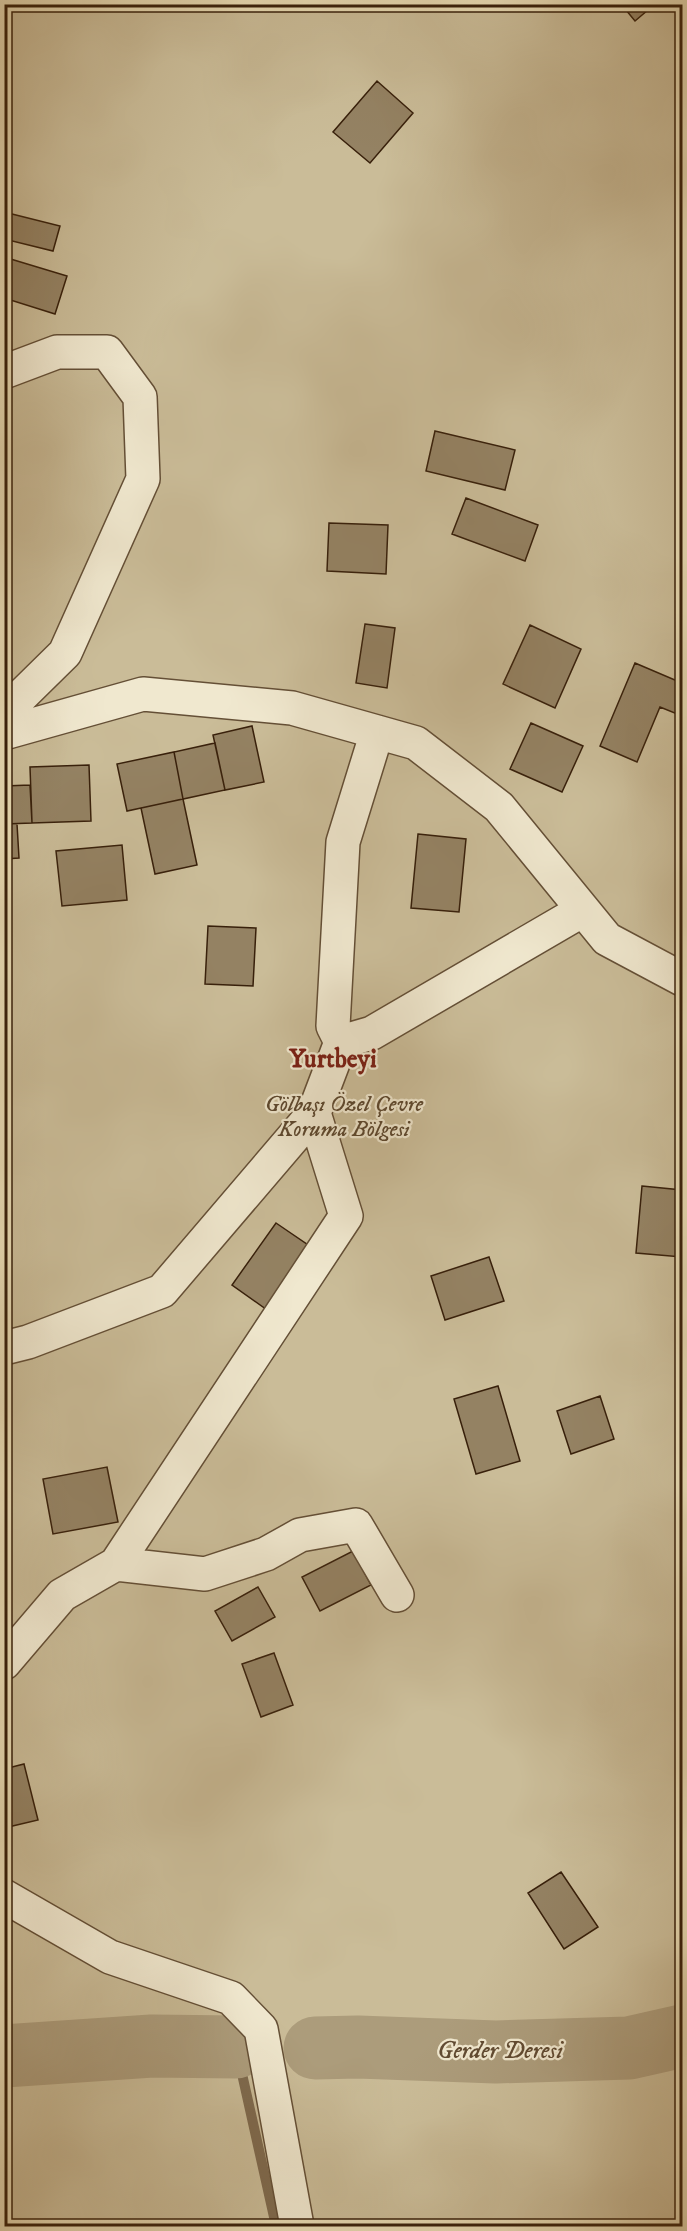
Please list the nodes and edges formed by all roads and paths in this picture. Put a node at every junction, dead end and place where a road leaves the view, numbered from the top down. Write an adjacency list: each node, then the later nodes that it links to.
1 (4, 372): 2 (street)
2 (4, 713)
3 (377, 732): 4 (street); 5 (street); 7 (street)
4 (4, 733)
5 (583, 910): 6 (street); 7 (street)
6 (682, 979)
7 (341, 1042): 8 (street)
8 (314, 1113): 9 (street); 10 (street)
9 (4, 1348)
10 (116, 1564): 11 (street); 12 (street)
11 (397, 1595)
12 (4, 1663)
13 (4, 1896): 14 (street)
14 (297, 2226)

